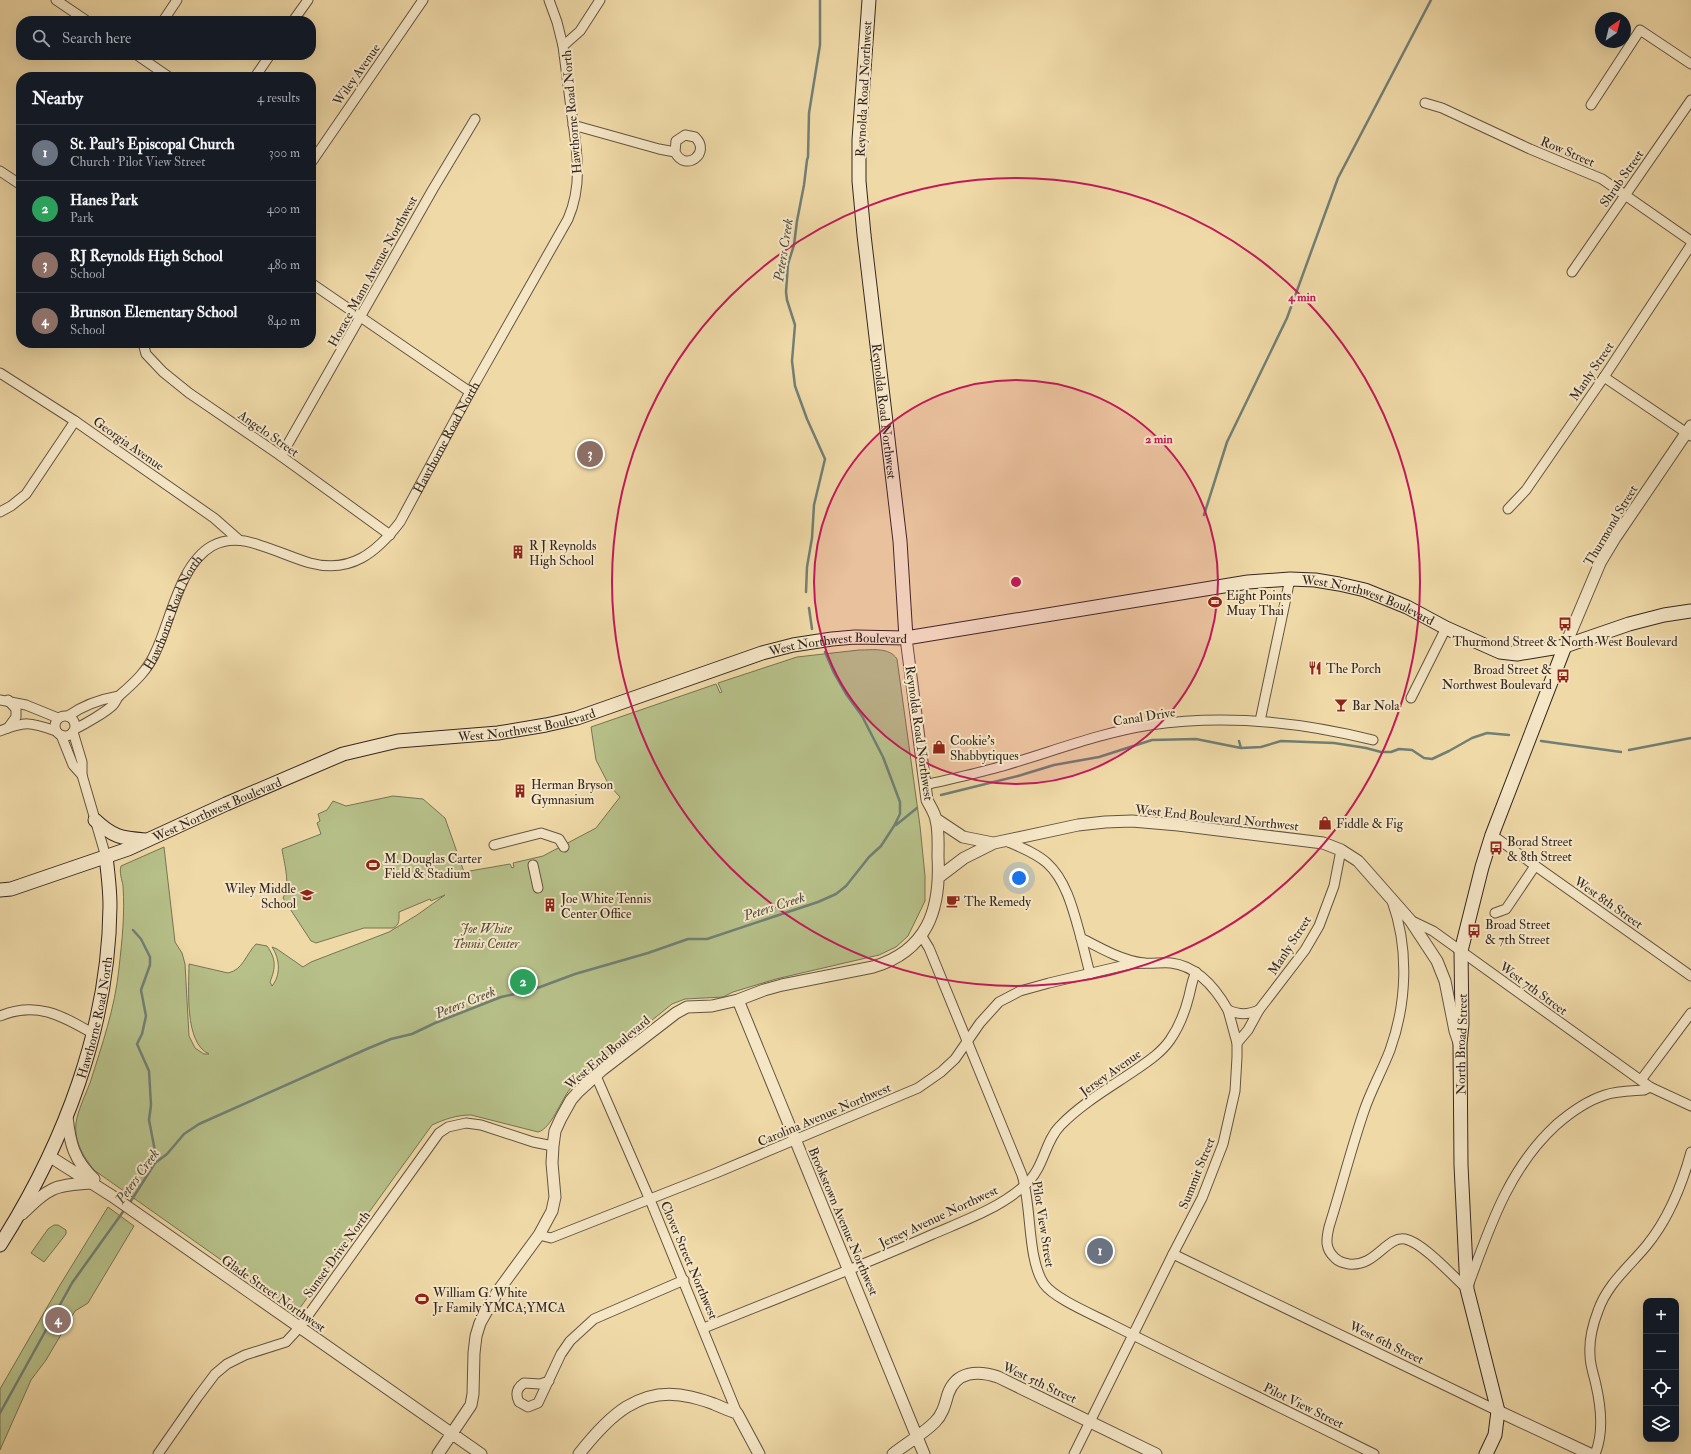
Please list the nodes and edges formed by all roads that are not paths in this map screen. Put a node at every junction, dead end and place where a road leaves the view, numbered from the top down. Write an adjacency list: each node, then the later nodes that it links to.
1 (56, 0): 8 (street)
2 (177, 0): 9 (street)
3 (308, 0): 10 (street)
4 (423, 0): 23 (street, Wiley Avenue)
5 (549, 0): 11 (street)
6 (600, 0): 11 (street, Hawthorne Road North)
7 (868, 0): 46 (main road, Reynolda Road Northwest)
8 (80, 16)
9 (166, 16)
10 (297, 16)
11 (563, 46): 21 (street, Hawthorne Road North)
12 (145, 60): 15 (street)
13 (267, 60): 16 (street)
14 (1691, 64): 19 (street)
15 (162, 72)
16 (258, 72)
17 (1691, 100): 26 (street, Shrub Street)
18 (1425, 103): 26 (street, Row Street)
19 (1591, 105)
20 (475, 120): 31 (street, Horace Mann Avenue Northwest)
21 (573, 125): 22 (street); 35 (street, Hawthorne Road North)
22 (675, 152)
23 (316, 156)
24 (0, 170): 25 (street)
25 (16, 181)
26 (1624, 195): 27 (street, Row Street); 29 (street, Shrub Street)
27 (1691, 241)
28 (1691, 245): 34 (street, Manly Street)
29 (1572, 272)
30 (316, 286): 31 (street)
31 (361, 317): 35 (street); 38 (street, Horace Mann Avenue Northwest)
32 (144, 348): 38 (street, Angelo Street)
33 (0, 373): 36 (street, Georgia Avenue)
34 (1604, 377): 37 (street); 39 (street, Manly Street)
35 (470, 392): 41 (street, Hawthorne Road North)
36 (76, 421): 40 (street); 42 (street, Georgia Avenue)
37 (1689, 431): 47 (street, Thurmond Street)
38 (281, 456): 41 (street, Angelo Street)
39 (1508, 509)
40 (0, 512)
41 (390, 535): 42 (street, Hawthorne Road North)
42 (239, 540): 48 (street, Hawthorne Road North)
43 (1290, 579): 45 (main road, West Northwest Boulevard); 46 (main road, West Northwest Boulevard); 52 (street)
44 (1691, 611): 47 (main road, West Northwest Boulevard)
45 (1446, 628): 47 (main road, West Northwest Boulevard); 49 (street)
46 (906, 638): 58 (street, Reynolda Road Northwest); 62 (main road, West Northwest Boulevard)
47 (1565, 646): 61 (main road, North Broad Street)
48 (119, 696): 51 (street, Hawthorne Road North); 54 (street, Hawthorne Road North)
49 (1411, 698)
50 (4, 700): 51 (street); 53 (street)
51 (63, 717): 54 (street); 55 (street)
52 (1260, 721): 56 (street, Canal Drive); 58 (street, Canal Drive)
53 (4, 729): 55 (street)
54 (74, 730): 55 (street); 57 (street, Hawthorne Road North)
55 (58, 733): 57 (street, Hawthorne Road North)
56 (1373, 740)
57 (82, 775): 59 (street, Hawthorne Road North)
58 (925, 785): 60 (street, Reynolda Road Northwest)
59 (95, 820): 62 (main road); 68 (street, Hawthorne Road North)
60 (936, 820): 64 (street); 71 (street, West End Boulevard)
61 (1492, 835): 70 (street, West 8th Street); 79 (main road, North Broad Street)
62 (146, 841): 68 (main road, West Northwest Boulevard)
63 (1006, 841): 64 (street, West End Boulevard Northwest); 67 (street, West End Boulevard Northwest); 78 (street)
64 (994, 843): 71 (street, West End Boulevard Northwest)
65 (494, 845): 66 (street)
66 (564, 847)
67 (1341, 850): 74 (street, West End Boulevard Northwest); 86 (street, Manly Street)
68 (106, 857): 73 (main road, West Northwest Boulevard); 89 (main road, Hawthorne Road North)
69 (533, 865): 72 (street)
70 (1535, 866): 75 (street); 83 (street, West 8th Street)
71 (939, 877): 77 (street, West End Boulevard)
72 (538, 888)
73 (0, 890)
74 (1390, 897): 76 (street, West End Boulevard Northwest); 112 (street)
75 (1495, 914)
76 (1410, 920): 79 (street, West 7th Street); 92 (street, West End Boulevard Northwest)
77 (921, 935): 84 (street, West End Boulevard); 90 (street, Pilot View Street)
78 (1081, 938): 80 (street, Summit Street); 82 (street)
79 (1461, 951): 92 (main road, North Broad Street); 94 (street, West 7th Street)
80 (1144, 963): 81 (street, Summit Street); 82 (street, Carolina Avenue Northwest)
81 (1196, 972): 85 (street, Summit Street); 103 (street, Jersey Avenue)
82 (1090, 974): 90 (street, Carolina Avenue Northwest)
83 (1691, 976)
84 (738, 1000): 93 (street, West End Boulevard); 98 (street, Brookstown Avenue Northwest)
85 (1228, 1010): 86 (street); 91 (street, Summit Street)
86 (1259, 1010): 91 (street, Manly Street)
87 (1691, 1013): 94 (street)
88 (0, 1016): 89 (street)
89 (92, 1033): 97 (main road, Hawthorne Road North)
90 (968, 1040): 98 (street, Carolina Avenue Northwest); 103 (street, Pilot View Street)
91 (1237, 1043): 109 (street, Summit Street)
92 (1460, 1044): 112 (main road, North Broad Street)
93 (596, 1076): 99 (street, West End Boulevard); 105 (street, Clover Street Northwest)
94 (1641, 1080): 95 (street)
95 (1650, 1087): 96 (street); 112 (street)
96 (1691, 1106)
97 (66, 1117): 101 (main road, Hawthorne Road North); 104 (street)
98 (795, 1140): 105 (street, Carolina Avenue Northwest); 110 (street, Brookstown Avenue Northwest)
99 (553, 1146): 107 (street, West End Boulevard); 113 (street, Sunset Drive North)
100 (1691, 1152): 134 (street)
101 (49, 1156): 102 (street, Glade Street Northwest); 106 (main road, Hawthorne Road North)
102 (91, 1183): 104 (street, Glade Street Northwest); 106 (street)
103 (1025, 1185): 110 (street, Jersey Avenue Northwest); 115 (street, Pilot View Street)
104 (112, 1196): 113 (street, Glade Street Northwest)
105 (650, 1199): 107 (street, Carolina Avenue Northwest); 111 (street, Clover Street Northwest)
106 (16, 1220): 108 (main road, Hawthorne Road North)
107 (539, 1235): 120 (street, West End Boulevard)
108 (0, 1245)
109 (1173, 1254): 115 (street, Summit Street); 117 (street, West 6th Street)
110 (849, 1269): 114 (street, Jersey Avenue Northwest); 121 (street, Brookstown Avenue Northwest)
111 (684, 1280): 114 (street, Clover Street Northwest); 116 (street)
112 (1467, 1289): 117 (main road, North Broad Street)
113 (299, 1328): 120 (street, Glade Street Northwest); 123 (street, Sunset Drive North)
114 (704, 1328): 118 (street, Clover Street Northwest)
115 (1134, 1335): 119 (street, Summit Street); 131 (street, Pilot View Street)
116 (549, 1381)
117 (1498, 1412): 132 (main road, North Broad Street); 133 (street, West 6th Street)
118 (737, 1413): 126 (street); 127 (street, Clover Street Northwest)
119 (1090, 1422): 121 (street, West 5th Street); 129 (street, Summit Street); 130 (street, West 5th Street)
120 (451, 1434): 124 (street, West End Boulevard); 125 (street, Glade Street Northwest)
121 (918, 1436): 122 (street, Brookstown Avenue Northwest); 128 (street, West 5th Street)
122 (926, 1453)
123 (158, 1454)
124 (438, 1454)
125 (481, 1454)
126 (579, 1454)
127 (759, 1454)
128 (893, 1454)
129 (1074, 1454)
130 (1156, 1454)
131 (1374, 1454)
132 (1486, 1454)
133 (1590, 1454)
134 (1595, 1454)

